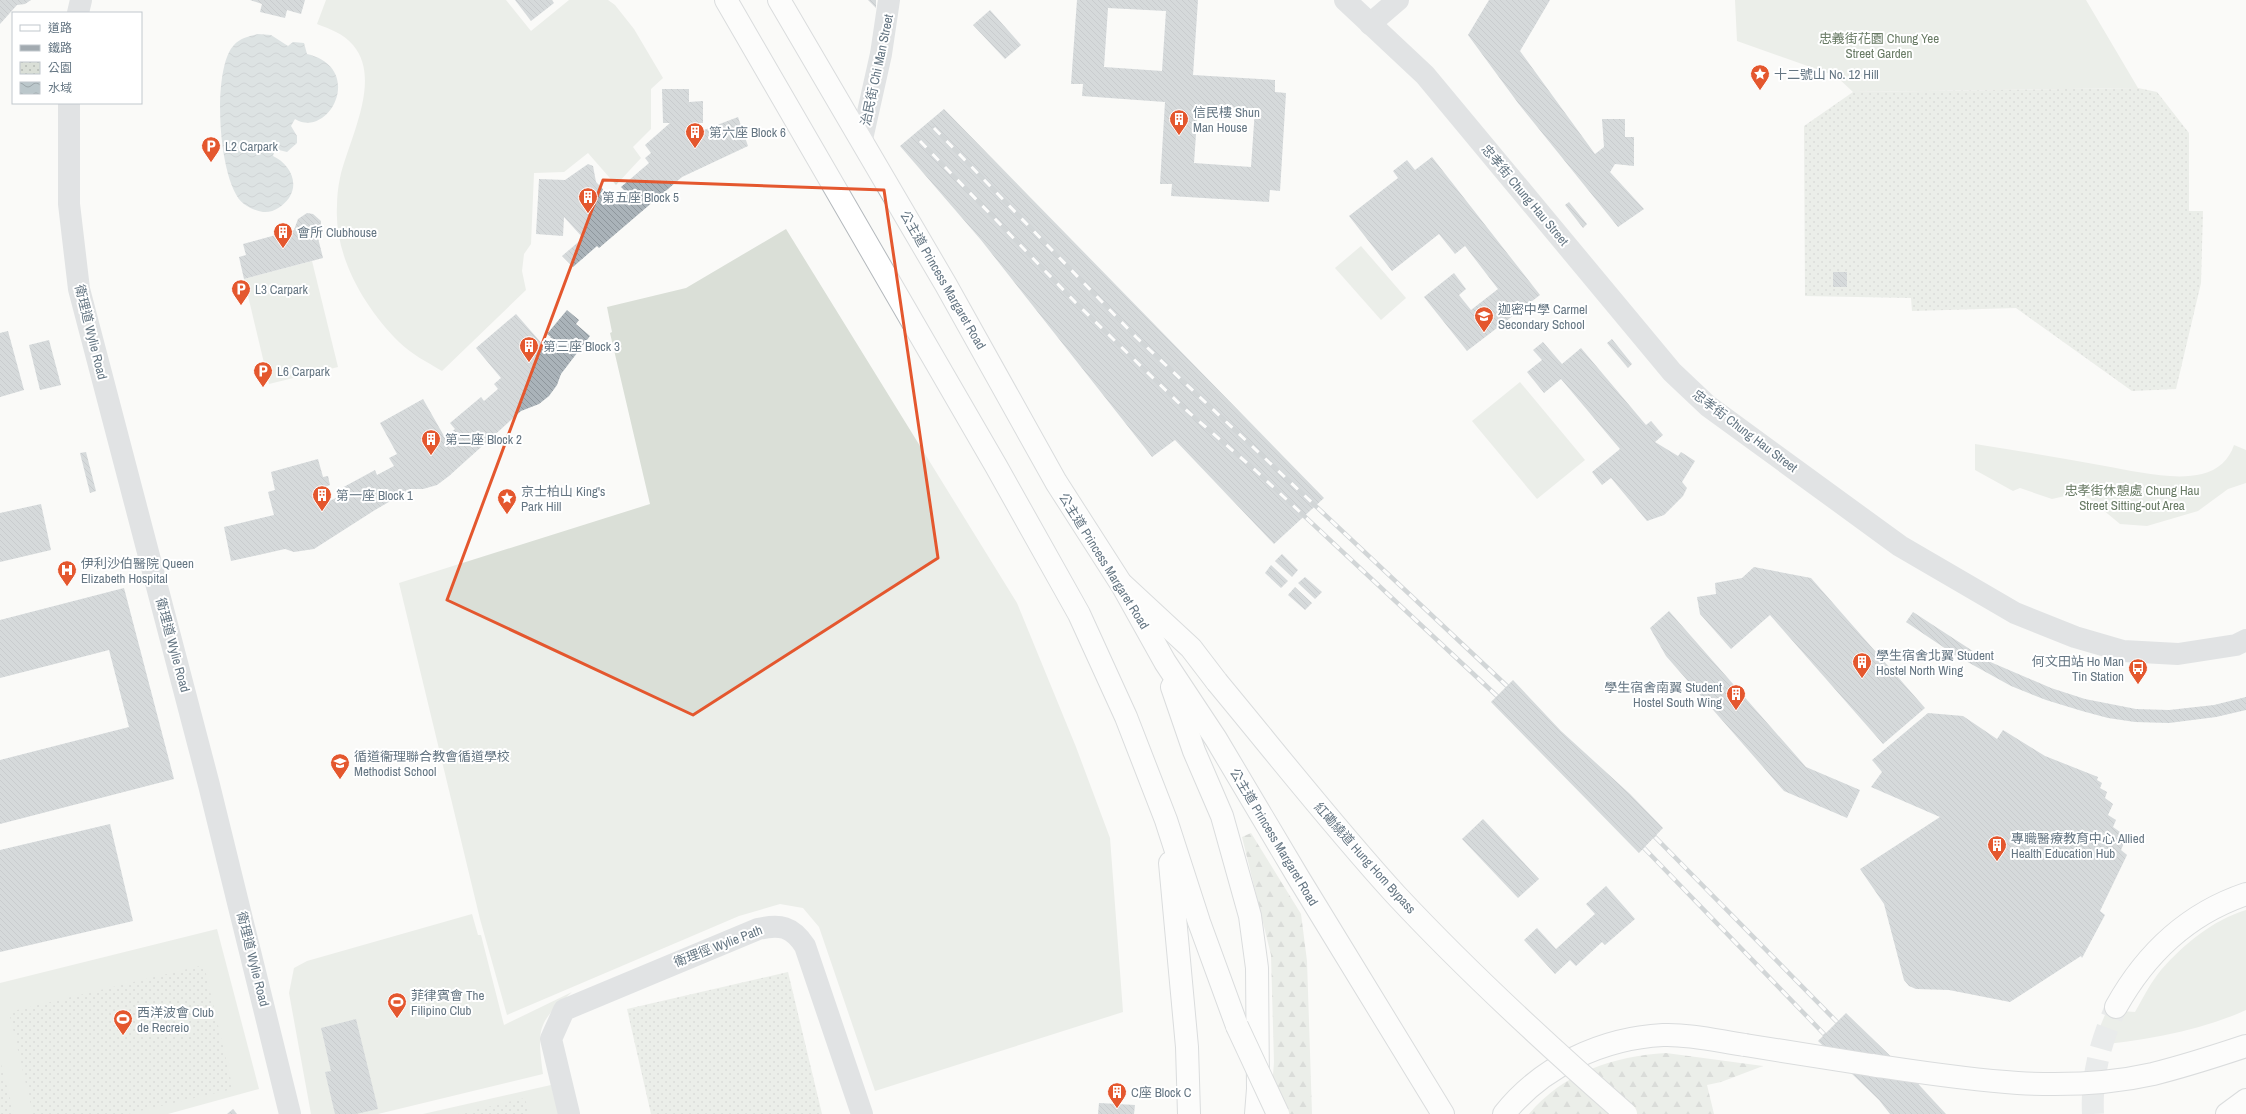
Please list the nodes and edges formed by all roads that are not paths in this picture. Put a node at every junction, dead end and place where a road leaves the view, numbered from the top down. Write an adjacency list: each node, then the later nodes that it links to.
1 (81, 0): 7 (street)
2 (726, 0): 14 (main road)
3 (779, 0): 10 (main road, 公主道 Princess Margaret Road)
4 (889, 0): 10 (street, 治民街 Chi Man Street)
5 (1345, 0): 8 (street, 忠孝街 Chung Hau Street)
6 (1398, 0): 8 (street)
7 (78, 12)
8 (1370, 24): 12 (street, 忠孝街 Chung Hau Street)
9 (69, 104): 19 (street, 衛理道 Wylie Road)
10 (862, 139): 11 (main road, 公主道 Princess Margaret Road)
11 (1122, 585): 13 (main road, 公主道 Princess Margaret Road); 27 (main road, 紅磡繞道 Hung Hom Bypass, bridge)
12 (2246, 640)
13 (1165, 662): 23 (main road); 25 (main road, 公主道 Princess Margaret Road)
14 (1166, 820): 22 (main road); 24 (main road, bridge)
15 (2246, 894): 16 (main road)
16 (2116, 1007)
17 (2246, 1046): 26 (main road, bridge)
18 (2246, 1100): 28 (main road)
19 (290, 1114)
20 (569, 1114): 21 (street, 衛理徑 Wylie Path)
21 (862, 1114)
22 (1189, 1114)
23 (1256, 1114)
24 (1278, 1114)
25 (1442, 1114)
26 (1504, 1114)
27 (1626, 1114)
28 (2228, 1114)

